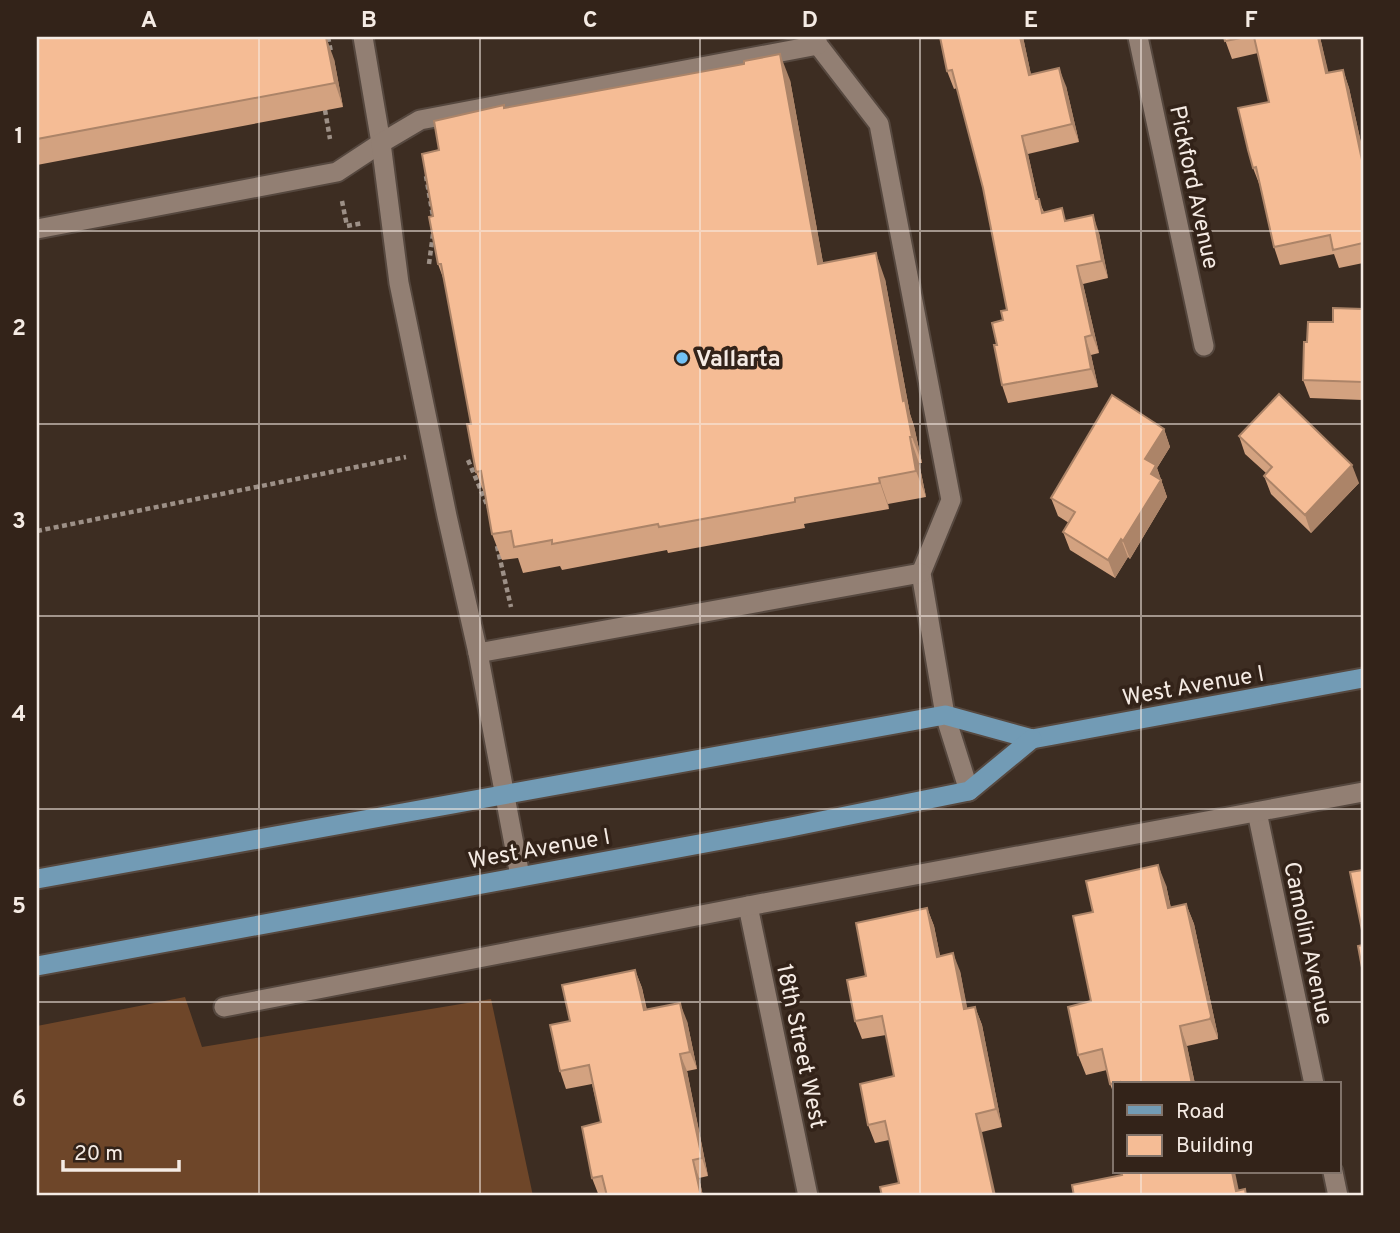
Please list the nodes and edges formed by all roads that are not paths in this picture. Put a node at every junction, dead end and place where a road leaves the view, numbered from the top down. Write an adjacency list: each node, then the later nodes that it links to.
1 (363, 37): 4 (street)
2 (1138, 37): 6 (street, Pickford Avenue)
3 (817, 41): 4 (street); 7 (street)
4 (382, 143): 5 (street); 8 (street)
5 (37, 229)
6 (1204, 346)
7 (921, 573): 8 (street); 10 (street)
8 (478, 653): 14 (street)
9 (1363, 678): 11 (main road, West Avenue I)
10 (945, 715): 11 (main road, West Avenue I); 12 (street); 14 (main road, West Avenue I)
11 (1032, 739): 12 (main road, West Avenue I)
12 (969, 791): 16 (main road, West Avenue I)
13 (1363, 792): 15 (street)
14 (505, 796): 16 (street); 17 (main road, West Avenue I)
15 (1257, 812): 18 (street); 21 (street, Camolin Avenue)
16 (520, 876): 19 (main road, West Avenue I)
17 (37, 879)
18 (748, 906): 20 (street); 23 (street, 18th Street West)
19 (37, 966)
20 (224, 1007)
21 (1314, 1082)
22 (1332, 1174): 24 (street)
23 (808, 1196)
24 (1338, 1196)

